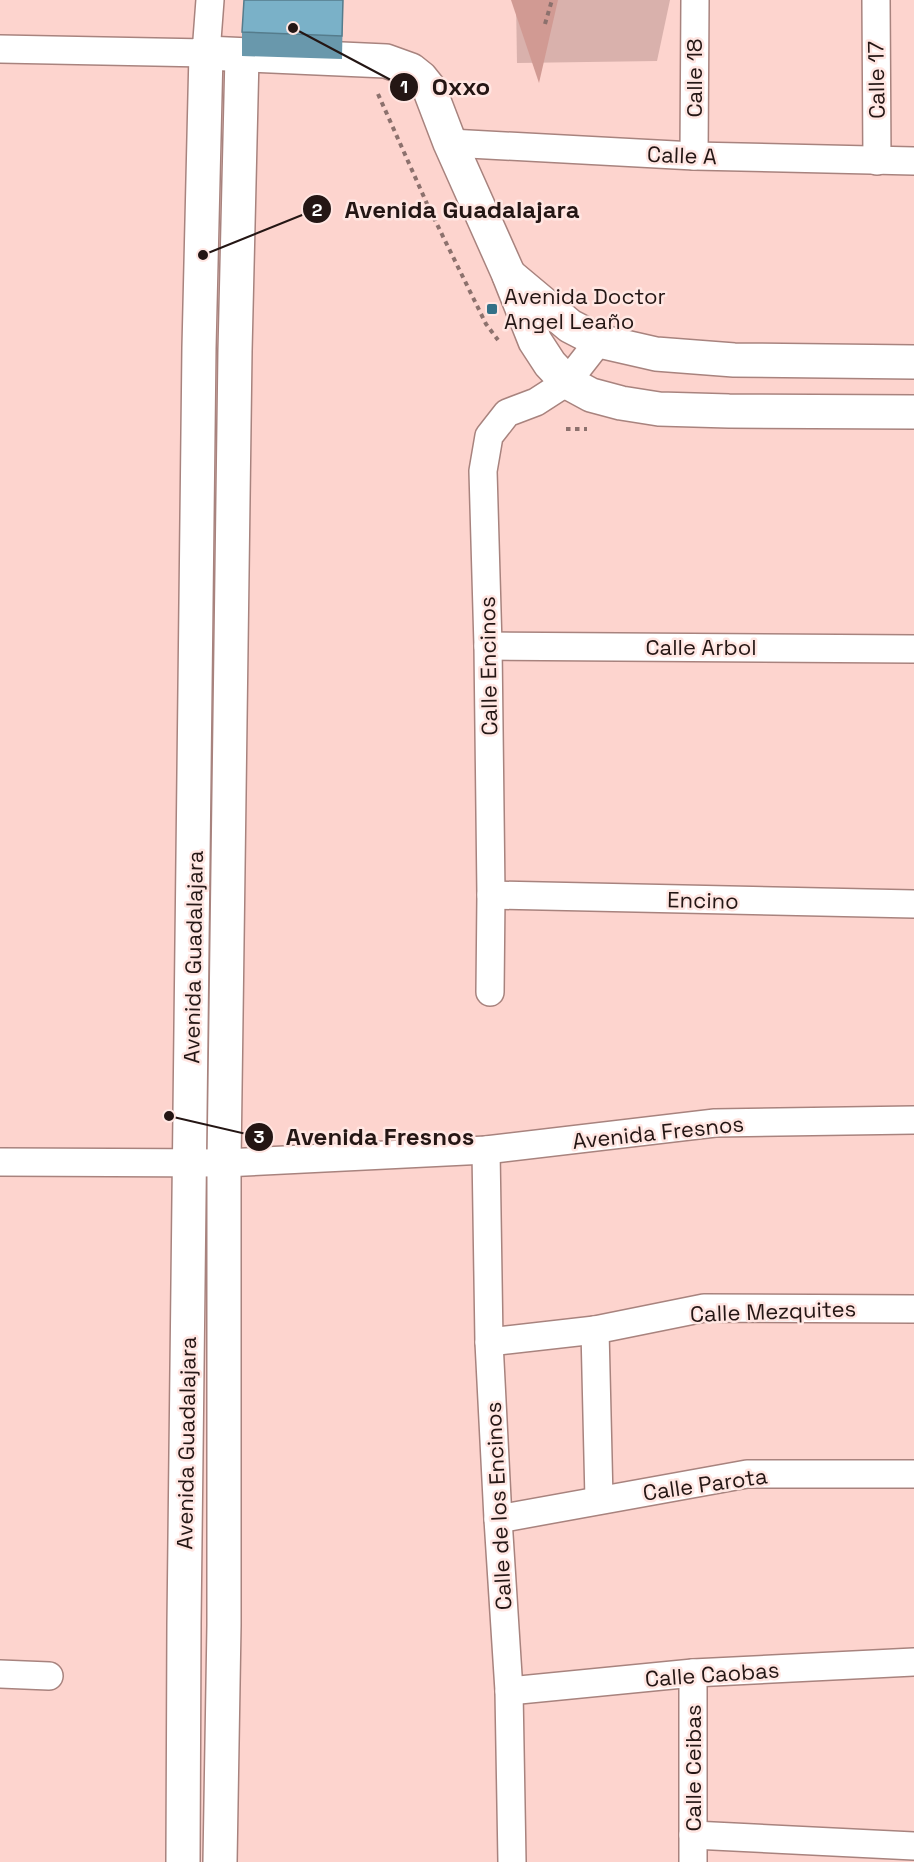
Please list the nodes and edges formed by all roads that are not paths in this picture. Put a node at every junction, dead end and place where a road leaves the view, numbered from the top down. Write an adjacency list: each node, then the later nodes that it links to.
1 (210, 0): 6 (street)
2 (695, 0): 8 (street, Calle 18)
3 (876, 0): 9 (street, Calle 17)
4 (243, 44): 6 (street); 7 (street); 14 (street, Avenida Guadalajara)
5 (0, 49): 6 (street)
6 (206, 53): 13 (street, Avenida Guadalajara)
7 (450, 143): 8 (street, Calle A); 11 (street)
8 (694, 156): 9 (street, Calle A)
9 (877, 161): 10 (street, Calle A)
10 (914, 161)
11 (508, 273): 12 (street); 16 (street)
12 (599, 341): 15 (street); 16 (street, Calle Encinos)
13 (200, 348): 14 (street); 26 (street, Avenida Guadalajara)
14 (235, 351): 27 (street, Avenida Guadalajara)
15 (914, 362)
16 (567, 382): 17 (street); 18 (street, Calle Encinos)
17 (914, 412)
18 (488, 646): 19 (street, Calle Arbol); 20 (street, Calle Encinos)
19 (914, 649)
20 (491, 895): 21 (street, Encino); 22 (street, Calle Encinos)
21 (914, 904)
22 (490, 992)
23 (914, 1120): 24 (street, Avenida Fresnos)
24 (486, 1150): 27 (street, Avenida Fresnos); 30 (street, Calle de los Encinos)
25 (0, 1162): 26 (street, Avenida Fresnos)
26 (190, 1163): 27 (street, Avenida Fresnos); 41 (street, Avenida Guadalajara)
27 (224, 1163): 42 (street, Avenida Guadalajara)
28 (914, 1309): 29 (street, Calle Mezquites)
29 (595, 1330): 30 (street, Calle Mezquites); 32 (street)
30 (489, 1342): 33 (street, Calle de los Encinos)
31 (914, 1474): 32 (street, Calle Parota)
32 (599, 1500): 33 (street, Calle Parota)
33 (498, 1519): 38 (street, Calle de los Encinos)
34 (914, 1662): 35 (street, Calle Caobas)
35 (693, 1673): 38 (street, Calle Caobas); 39 (street, Calle Ceibas)
36 (0, 1674): 37 (street)
37 (49, 1676)
38 (509, 1691): 43 (street, Calle de los Encinos)
39 (693, 1835): 40 (street); 44 (street, Calle Ceibas)
40 (914, 1846)
41 (183, 1862)
42 (220, 1862)
43 (512, 1862)
44 (693, 1862)

